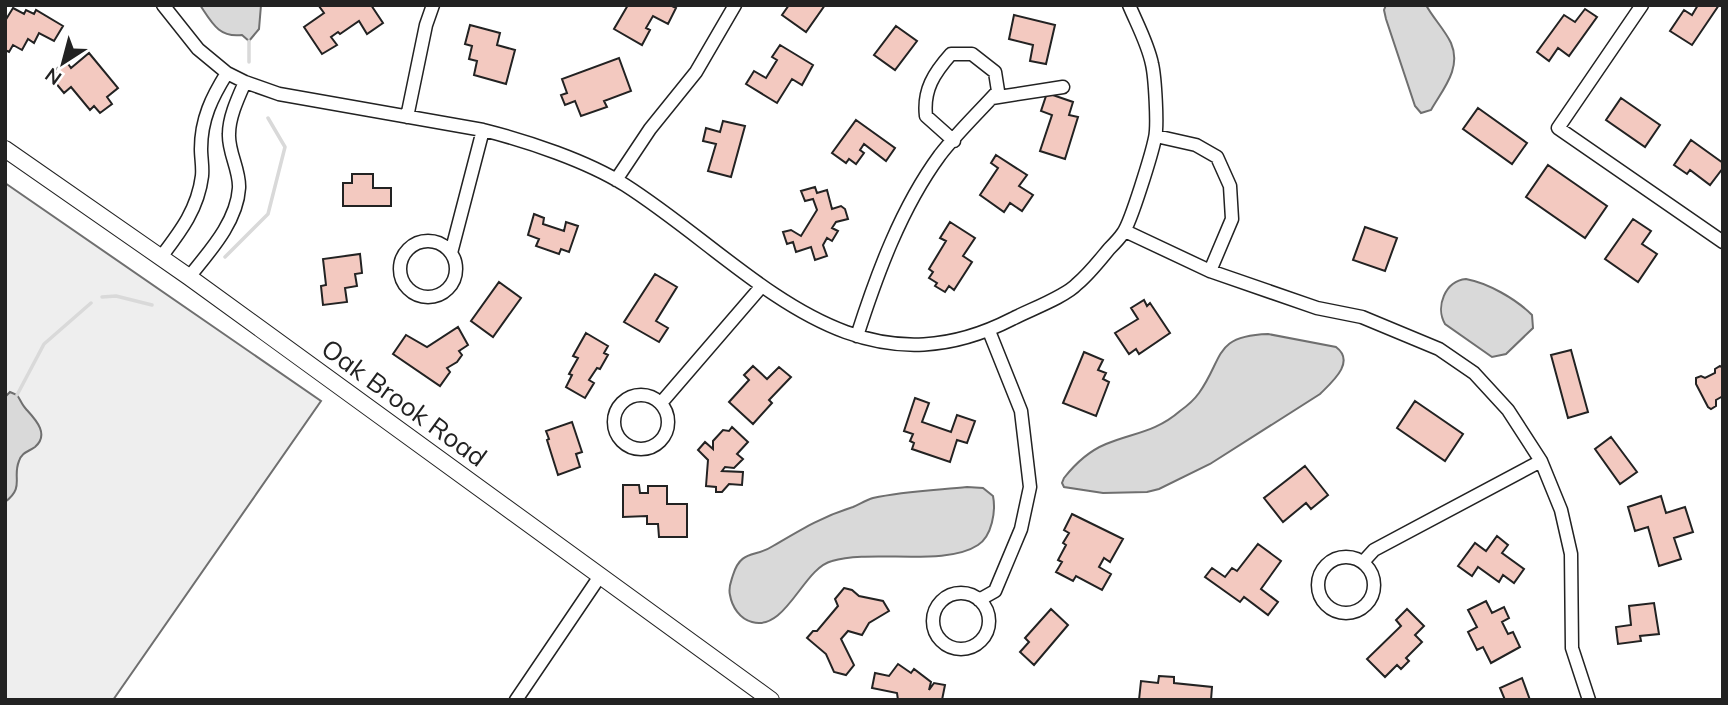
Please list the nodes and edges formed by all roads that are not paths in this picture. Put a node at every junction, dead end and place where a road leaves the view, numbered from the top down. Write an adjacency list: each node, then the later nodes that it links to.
1 (163, 5): 6 (street)
2 (433, 5): 10 (street)
3 (735, 5): 15 (street)
4 (1129, 5): 12 (street)
5 (1642, 5): 17 (street)
6 (228, 73): 7 (street); 19 (street)
7 (245, 82): 10 (street); 21 (street)
8 (1063, 87): 9 (street)
9 (992, 98): 13 (street); 13 (street)
10 (407, 117): 11 (street)
11 (483, 130): 15 (street); 18 (street)
12 (1156, 136): 16 (street); 20 (street)
13 (954, 141): 24 (street)
14 (5, 149): 19 (main road, Oak Brook Road)
15 (617, 180): 22 (street)
16 (1125, 231): 20 (street); 23 (street)
17 (1720, 234)
18 (450, 253): 18 (street)
19 (161, 257): 21 (main road, Oak Brook Road)
20 (1210, 271): 26 (street)
21 (188, 277): 28 (main road, Oak Brook Road)
22 (761, 287): 24 (street); 25 (street)
23 (989, 331): 24 (street); 29 (street)
24 (857, 336)
25 (661, 403): 25 (street)
26 (1541, 461): 27 (street); 32 (street)
27 (1363, 562): 27 (street)
28 (600, 576): 30 (street); 31 (main road, Oak Brook Road)
29 (979, 600): 29 (street)
30 (516, 700)
31 (771, 700)
32 (1589, 700)

